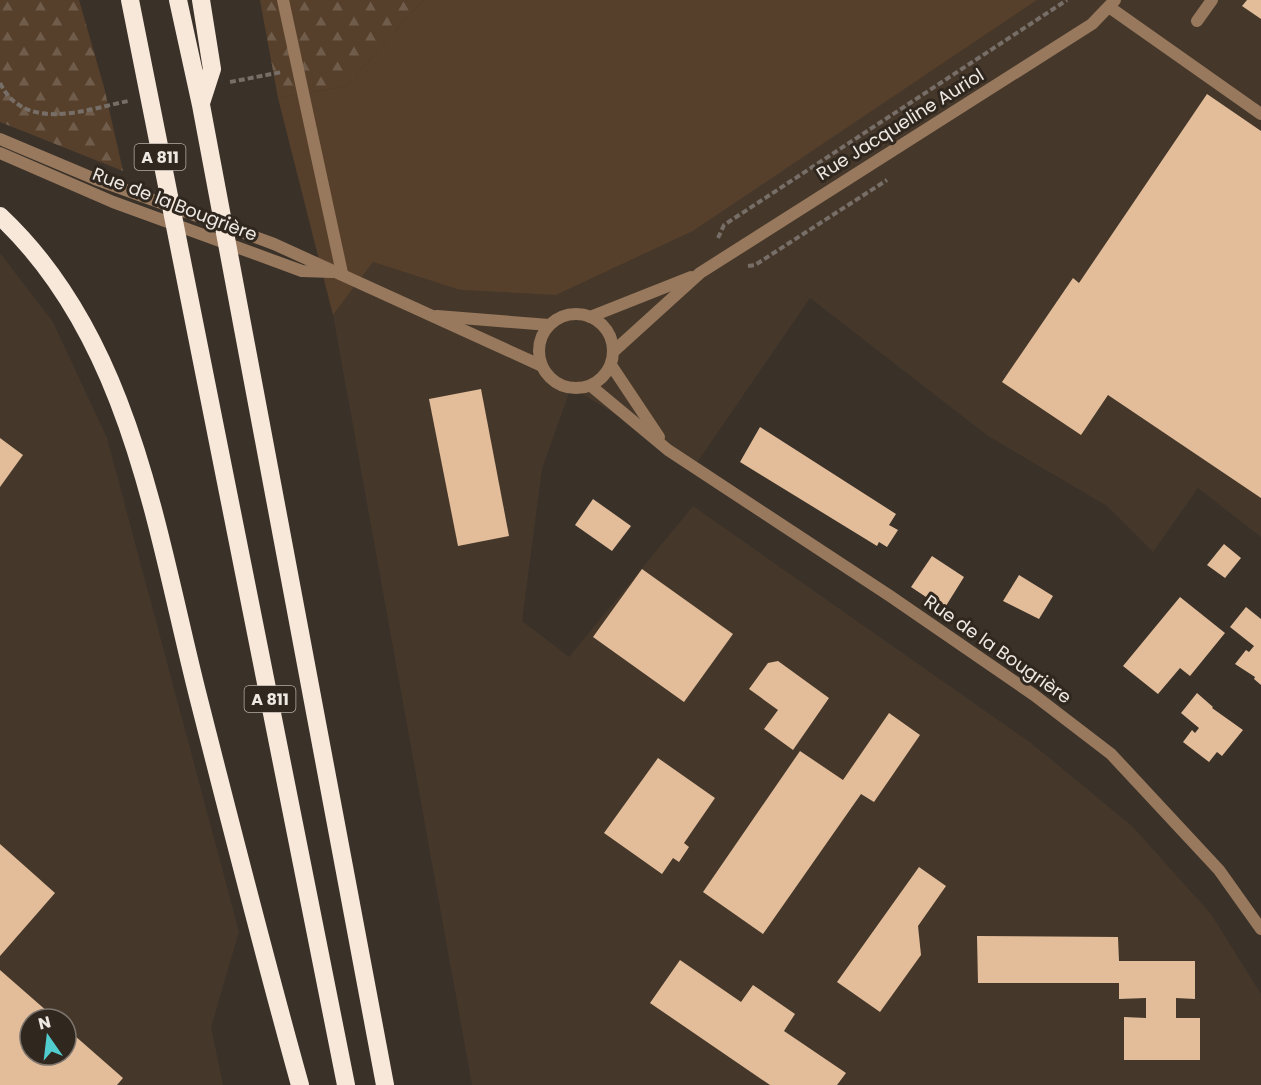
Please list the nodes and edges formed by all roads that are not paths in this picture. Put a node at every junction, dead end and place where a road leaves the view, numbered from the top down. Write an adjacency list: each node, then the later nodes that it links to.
1 (130, 0): 25 (highway, A 811)
2 (178, 0): 8 (highway, A 811)
3 (201, 0): 8 (highway)
4 (283, 0): 13 (street)
5 (1212, 0): 7 (street)
6 (1112, 4): 9 (street); 14 (street, Rue Jacqueline Auriol)
7 (1197, 21)
8 (201, 105): 26 (highway, A 811)
9 (1261, 114)
10 (0, 138): 13 (street, Rue de la Bougrière)
11 (0, 153): 13 (street, Rue de la Bougrière)
12 (0, 216): 24 (highway)
13 (342, 273): 15 (street, Rue de la Bougrière)
14 (700, 273): 16 (street, Rue Jacqueline Auriol); 18 (street, Rue Jacqueline Auriol)
15 (426, 316): 17 (street, Rue de la Bougrière); 20 (street, Rue de la Bougrière)
16 (591, 317): 17 (street); 18 (street)
17 (549, 325): 20 (street)
18 (614, 351): 19 (street)
19 (611, 365): 21 (street); 22 (street, Rue de la Bougrière)
20 (542, 366): 21 (street)
21 (591, 386): 22 (street, Rue de la Bougrière)
22 (668, 450): 23 (street, Rue de la Bougrière)
23 (1261, 929)
24 (300, 1085)
25 (346, 1085)
26 (385, 1085)

